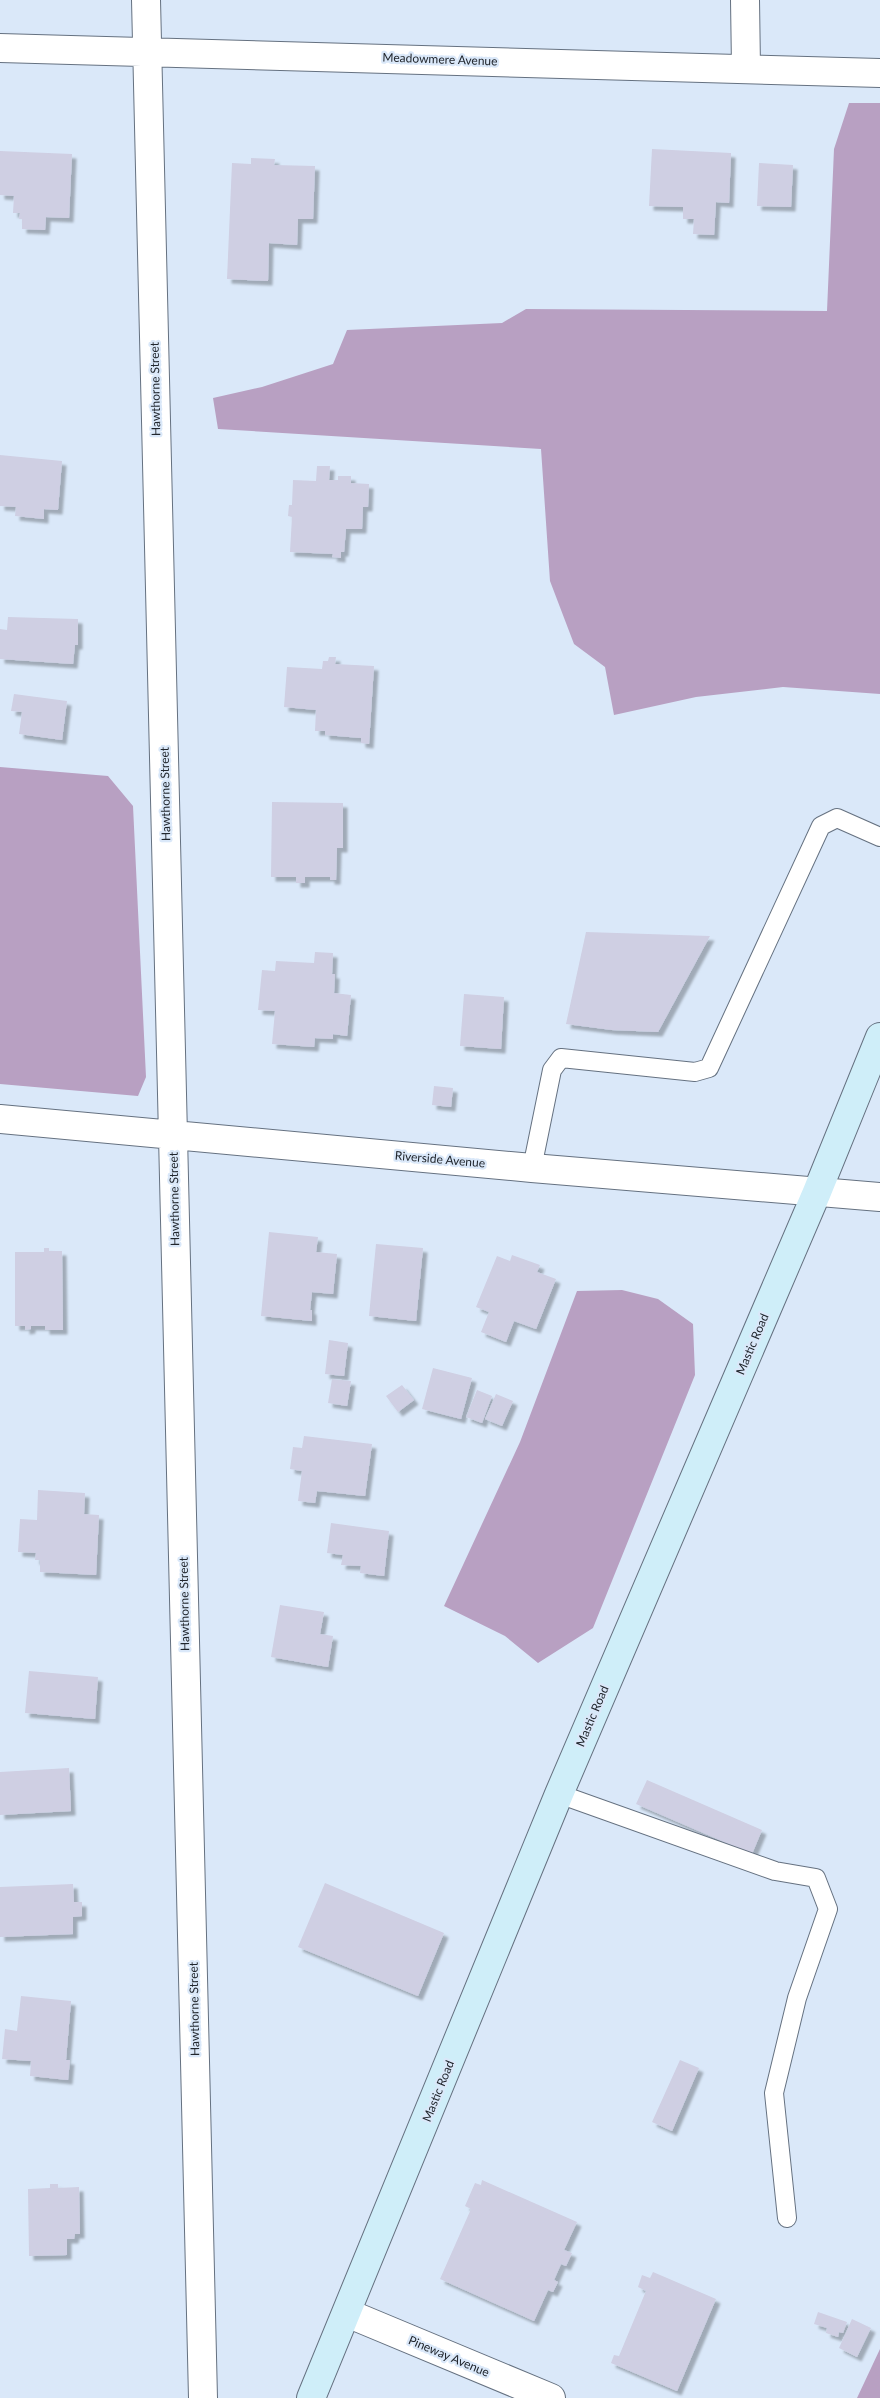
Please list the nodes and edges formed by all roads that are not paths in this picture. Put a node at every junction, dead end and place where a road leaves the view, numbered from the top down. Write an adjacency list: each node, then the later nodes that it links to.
1 (146, 0): 4 (street, Hawthorne Street)
2 (745, 0): 5 (street)
3 (0, 48): 4 (street, Meadowmere Avenue)
4 (147, 51): 5 (street, Meadowmere Avenue); 10 (street, Hawthorne Street)
5 (746, 67): 6 (street, Meadowmere Avenue)
6 (880, 72)
7 (880, 837): 11 (lane)
8 (880, 1037): 12 (main road, Mastic Road)
9 (0, 1119): 10 (street, Riverside Avenue)
10 (173, 1134): 11 (street, Riverside Avenue); 17 (street, Hawthorne Street)
11 (532, 1168): 12 (street, Riverside Avenue)
12 (817, 1192): 13 (street, Riverside Avenue); 14 (main road, Mastic Road)
13 (880, 1197)
14 (559, 1794): 15 (lane); 16 (main road, Mastic Road)
15 (787, 2218)
16 (347, 2313): 18 (main road, Mastic Road); 19 (street, Pineway Avenue)
17 (204, 2398)
18 (311, 2398)
19 (551, 2398)

